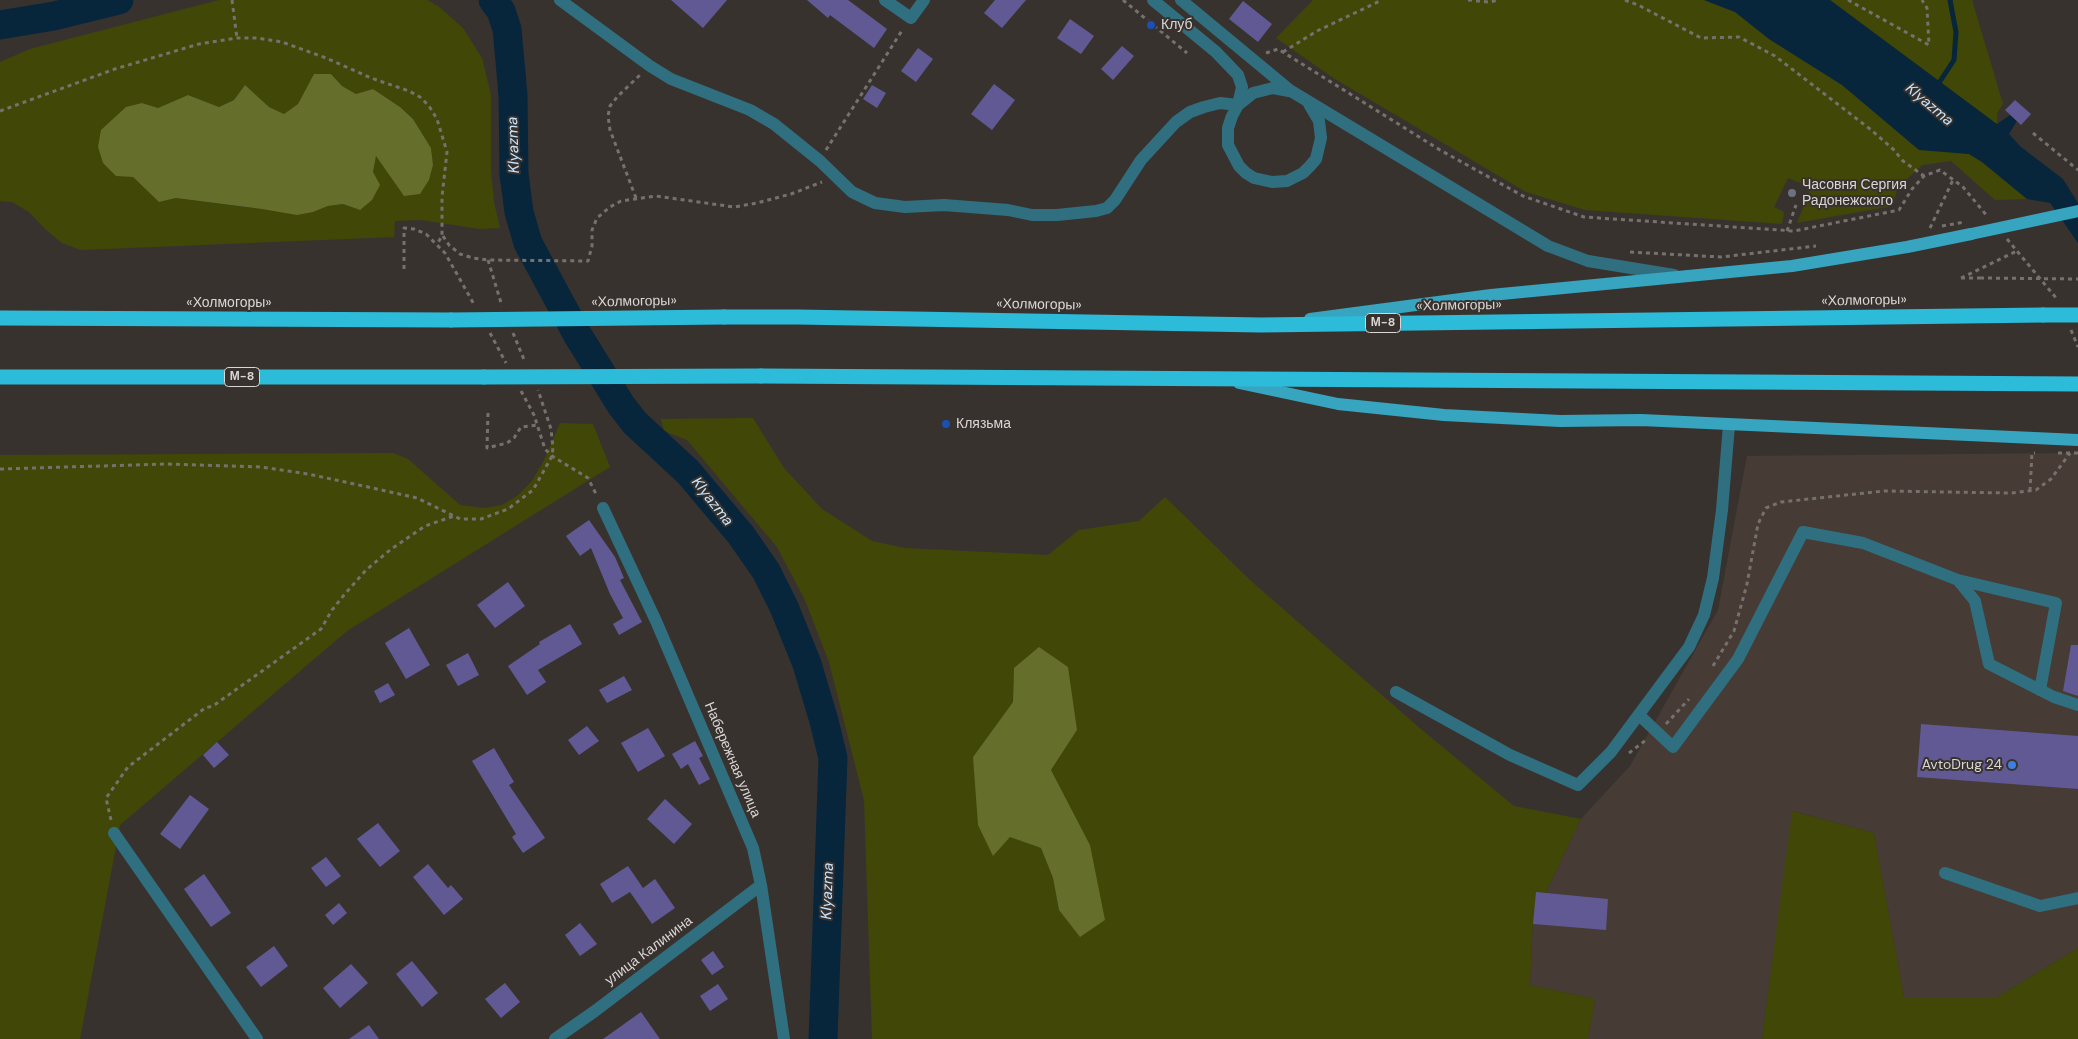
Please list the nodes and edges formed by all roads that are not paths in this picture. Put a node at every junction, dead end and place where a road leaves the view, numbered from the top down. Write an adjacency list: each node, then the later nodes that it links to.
1 (560, 0): 8 (street)
2 (885, 0): 3 (street)
3 (924, 0)
4 (1153, 0): 8 (street)
5 (1181, 0): 6 (street)
6 (1291, 91): 7 (street); 8 (street)
7 (1305, 99): 8 (street); 10 (street)
8 (1238, 105)
9 (2078, 211): 10 (main road, bridge)
10 (1678, 276): 13 (main road)
11 (2078, 315): 13 (highway, «Холмогоры» / М-8, bridge)
12 (0, 318): 13 (highway, «Холмогоры» / М-8, bridge)
13 (1261, 325)
14 (0, 377): 15 (highway, М-8, bridge)
15 (1221, 379): 16 (highway, М-8); 17 (main road)
16 (2078, 384)
17 (1729, 425): 18 (main road); 24 (street)
18 (2076, 444)
19 (604, 508): 27 (street, Набережная улица)
20 (1958, 580): 21 (street); 21 (street); 24 (street)
21 (2040, 690): 23 (street)
22 (1396, 692): 24 (street)
23 (2078, 705)
24 (1639, 715)
25 (114, 833): 29 (street)
26 (1945, 873): 28 (street)
27 (761, 885): 30 (street, улица Калинина); 31 (street, Набережная улица)
28 (2078, 898)
29 (257, 1039)
30 (555, 1039)
31 (784, 1039)

